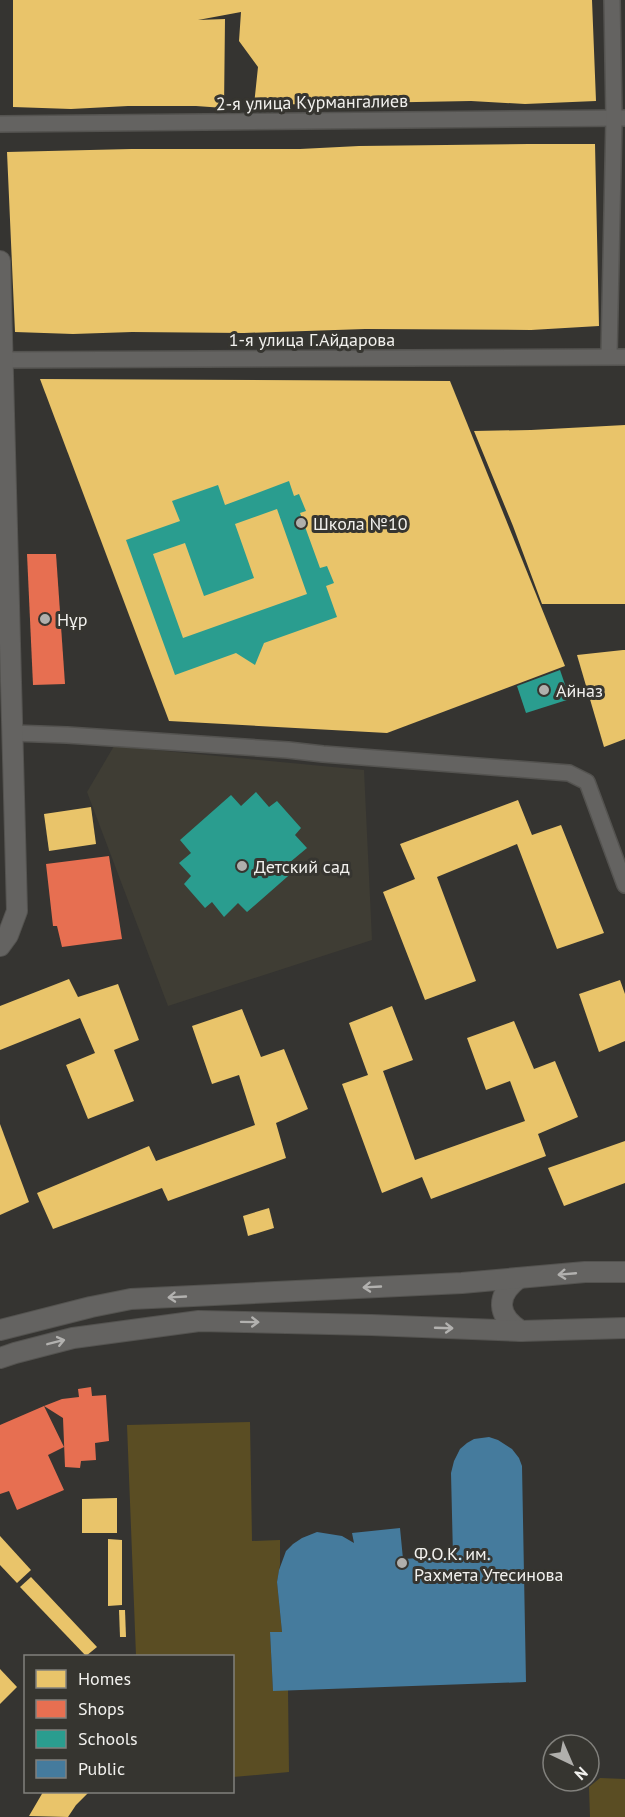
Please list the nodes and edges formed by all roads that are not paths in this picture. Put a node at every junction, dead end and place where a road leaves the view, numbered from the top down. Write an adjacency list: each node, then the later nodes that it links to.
1 (612, 0): 2 (street)
2 (620, 118): 3 (street, 2-я улица Курмангалиев); 5 (street)
3 (0, 124)
4 (0, 261): 6 (street)
5 (617, 357): 6 (street, 1-я улица Г.Айдарова)
6 (1, 360): 7 (street)
7 (4, 618): 8 (street)
8 (12, 733): 9 (street); 10 (street)
9 (625, 885)
10 (0, 946)
11 (625, 1272): 12 (street, one-way to 12)
12 (519, 1278): 13 (street, one-way to 13); 15 (street)
13 (2, 1323): 16 (street)
14 (625, 1328): 15 (street)
15 (521, 1331): 16 (street, one-way to 15)
16 (7, 1356)

